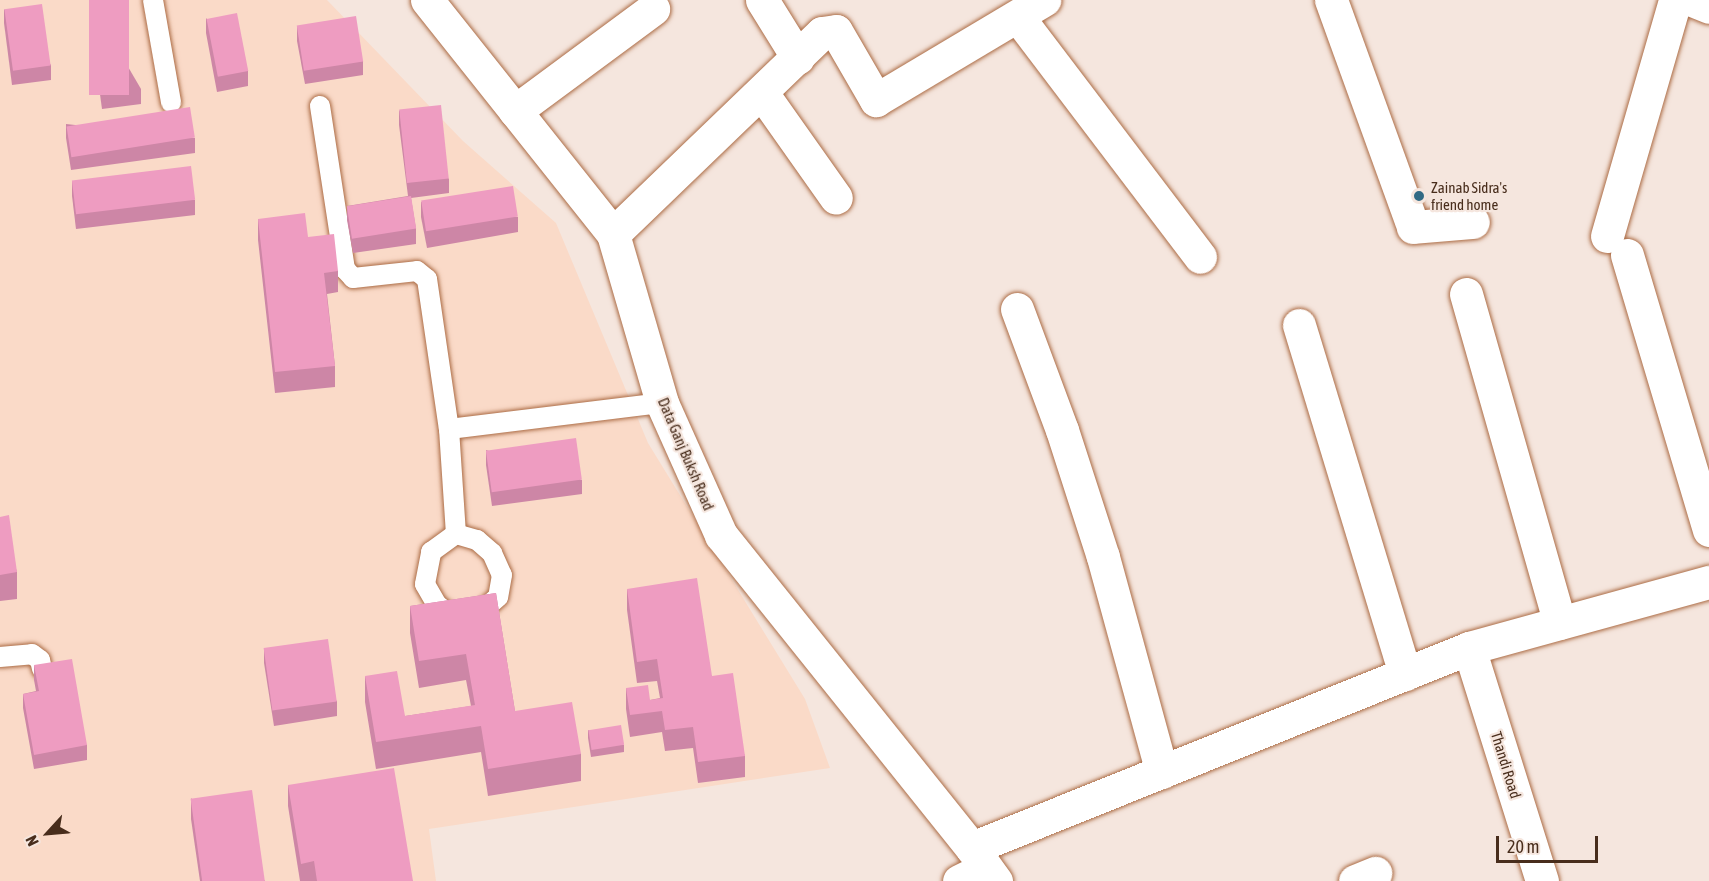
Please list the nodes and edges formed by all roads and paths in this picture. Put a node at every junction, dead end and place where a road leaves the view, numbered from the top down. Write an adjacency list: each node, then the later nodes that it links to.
1 (153, 0): 12 (lane)
2 (427, 0): 14 (street, Data Ganj Buksh Road)
3 (762, 0): 10 (street)
4 (1331, 0): 16 (street)
5 (1675, 0): 24 (street)
6 (1692, 0): 7 (street)
7 (1709, 7)
8 (1031, 8): 10 (street); 18 (street)
9 (653, 9): 14 (street)
10 (798, 58): 11 (street)
11 (762, 93): 15 (street); 17 (street)
12 (171, 102)
13 (320, 106): 23 (lane)
14 (515, 111): 17 (street, Data Ganj Buksh Road)
15 (836, 198)
16 (1473, 222)
17 (614, 234): 22 (street, Data Ganj Buksh Road)
18 (1200, 257)
19 (1466, 294): 27 (street)
20 (1017, 309): 32 (street)
21 (1299, 325): 31 (street)
22 (662, 403): 23 (lane); 33 (street, Data Ganj Buksh Road)
23 (449, 429): 25 (lane)
24 (1709, 530)
25 (456, 534): 25 (lane)
26 (1709, 582): 27 (street)
27 (1560, 622): 28 (street)
28 (1469, 648): 31 (street); 34 (street, Thandi Road)
29 (0, 657): 30 (lane)
30 (42, 669)
31 (1405, 674): 32 (street)
32 (1162, 771): 33 (street)
33 (978, 869)
34 (1542, 881)

